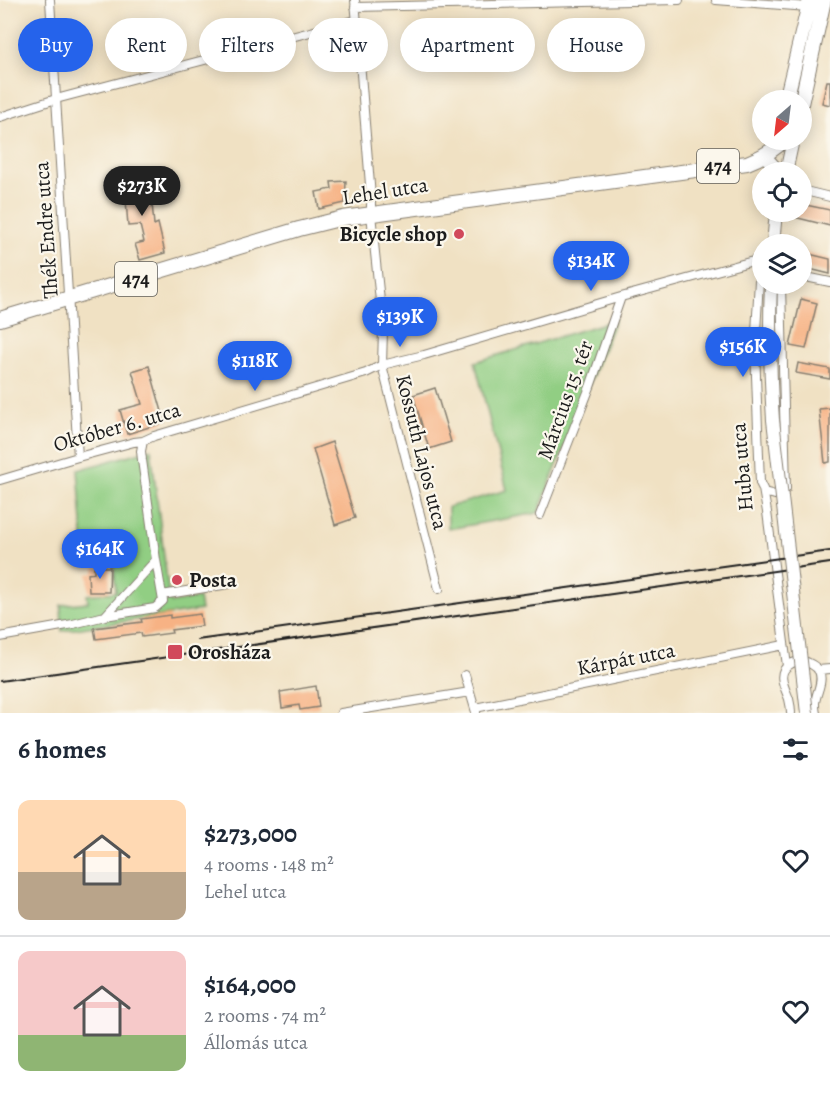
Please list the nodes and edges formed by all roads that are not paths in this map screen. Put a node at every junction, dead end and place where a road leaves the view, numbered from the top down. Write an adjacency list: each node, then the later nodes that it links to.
1 (50, 0): 12 (street, Thék Endre utca)
2 (679, 0): 5 (street)
3 (716, 0): 6 (street)
4 (825, 0): 11 (main road)
5 (355, 3): 7 (street, Kossuth Lajos utca)
6 (809, 4): 10 (main road)
7 (356, 18)
8 (308, 33): 12 (street)
9 (360, 72): 20 (street, Kossuth Lajos utca)
10 (788, 90)
11 (804, 90)
12 (56, 99): 13 (street); 28 (street, Thék Endre utca)
13 (0, 117)
14 (766, 150): 16 (main road, 474)
15 (772, 150): 16 (main road, 474)
16 (764, 155): 17 (main road); 20 (main road, Lehel utca / 474)
17 (771, 162)
18 (812, 193): 19 (street)
19 (830, 197)
20 (370, 214): 28 (main road, Lehel utca / 474); 30 (street, Kossuth Lajos utca)
21 (752, 261): 27 (street, Október 6. utca)
22 (812, 278): 23 (street)
23 (830, 282)
24 (759, 294): 34 (street, Huba utca)
25 (771, 294): 52 (main road, bridge)
26 (781, 294): 34 (street, Huba utca)
27 (621, 297): 30 (street, Október 6. utca); 35 (street, Március 15. tér)
28 (69, 299): 29 (main road, Lehel utca / 474); 32 (street, Thék Endre utca)
29 (0, 319)
30 (382, 365): 31 (street, Október 6. utca); 38 (street, Kossuth Lajos utca)
31 (143, 441): 32 (street, Október 6. utca); 36 (street)
32 (78, 457): 33 (street, Október 6. utca)
33 (0, 480)
34 (763, 491): 42 (street, Huba utca)
35 (540, 515)
36 (156, 560): 39 (street); 40 (street)
37 (230, 584): 39 (street)
38 (439, 589)
39 (163, 598): 40 (street)
40 (105, 616): 41 (street)
41 (0, 637)
42 (784, 645): 43 (street, Huba utca); 48 (street, Kárpát utca)
43 (787, 666): 45 (street); 51 (street, Huba utca)
44 (830, 669): 45 (street)
45 (819, 670): 53 (street)
46 (465, 675): 47 (street)
47 (470, 692): 48 (street); 49 (street)
48 (476, 710)
49 (356, 712): 50 (street)
50 (341, 713)
51 (791, 713)
52 (807, 713)
53 (816, 713)

